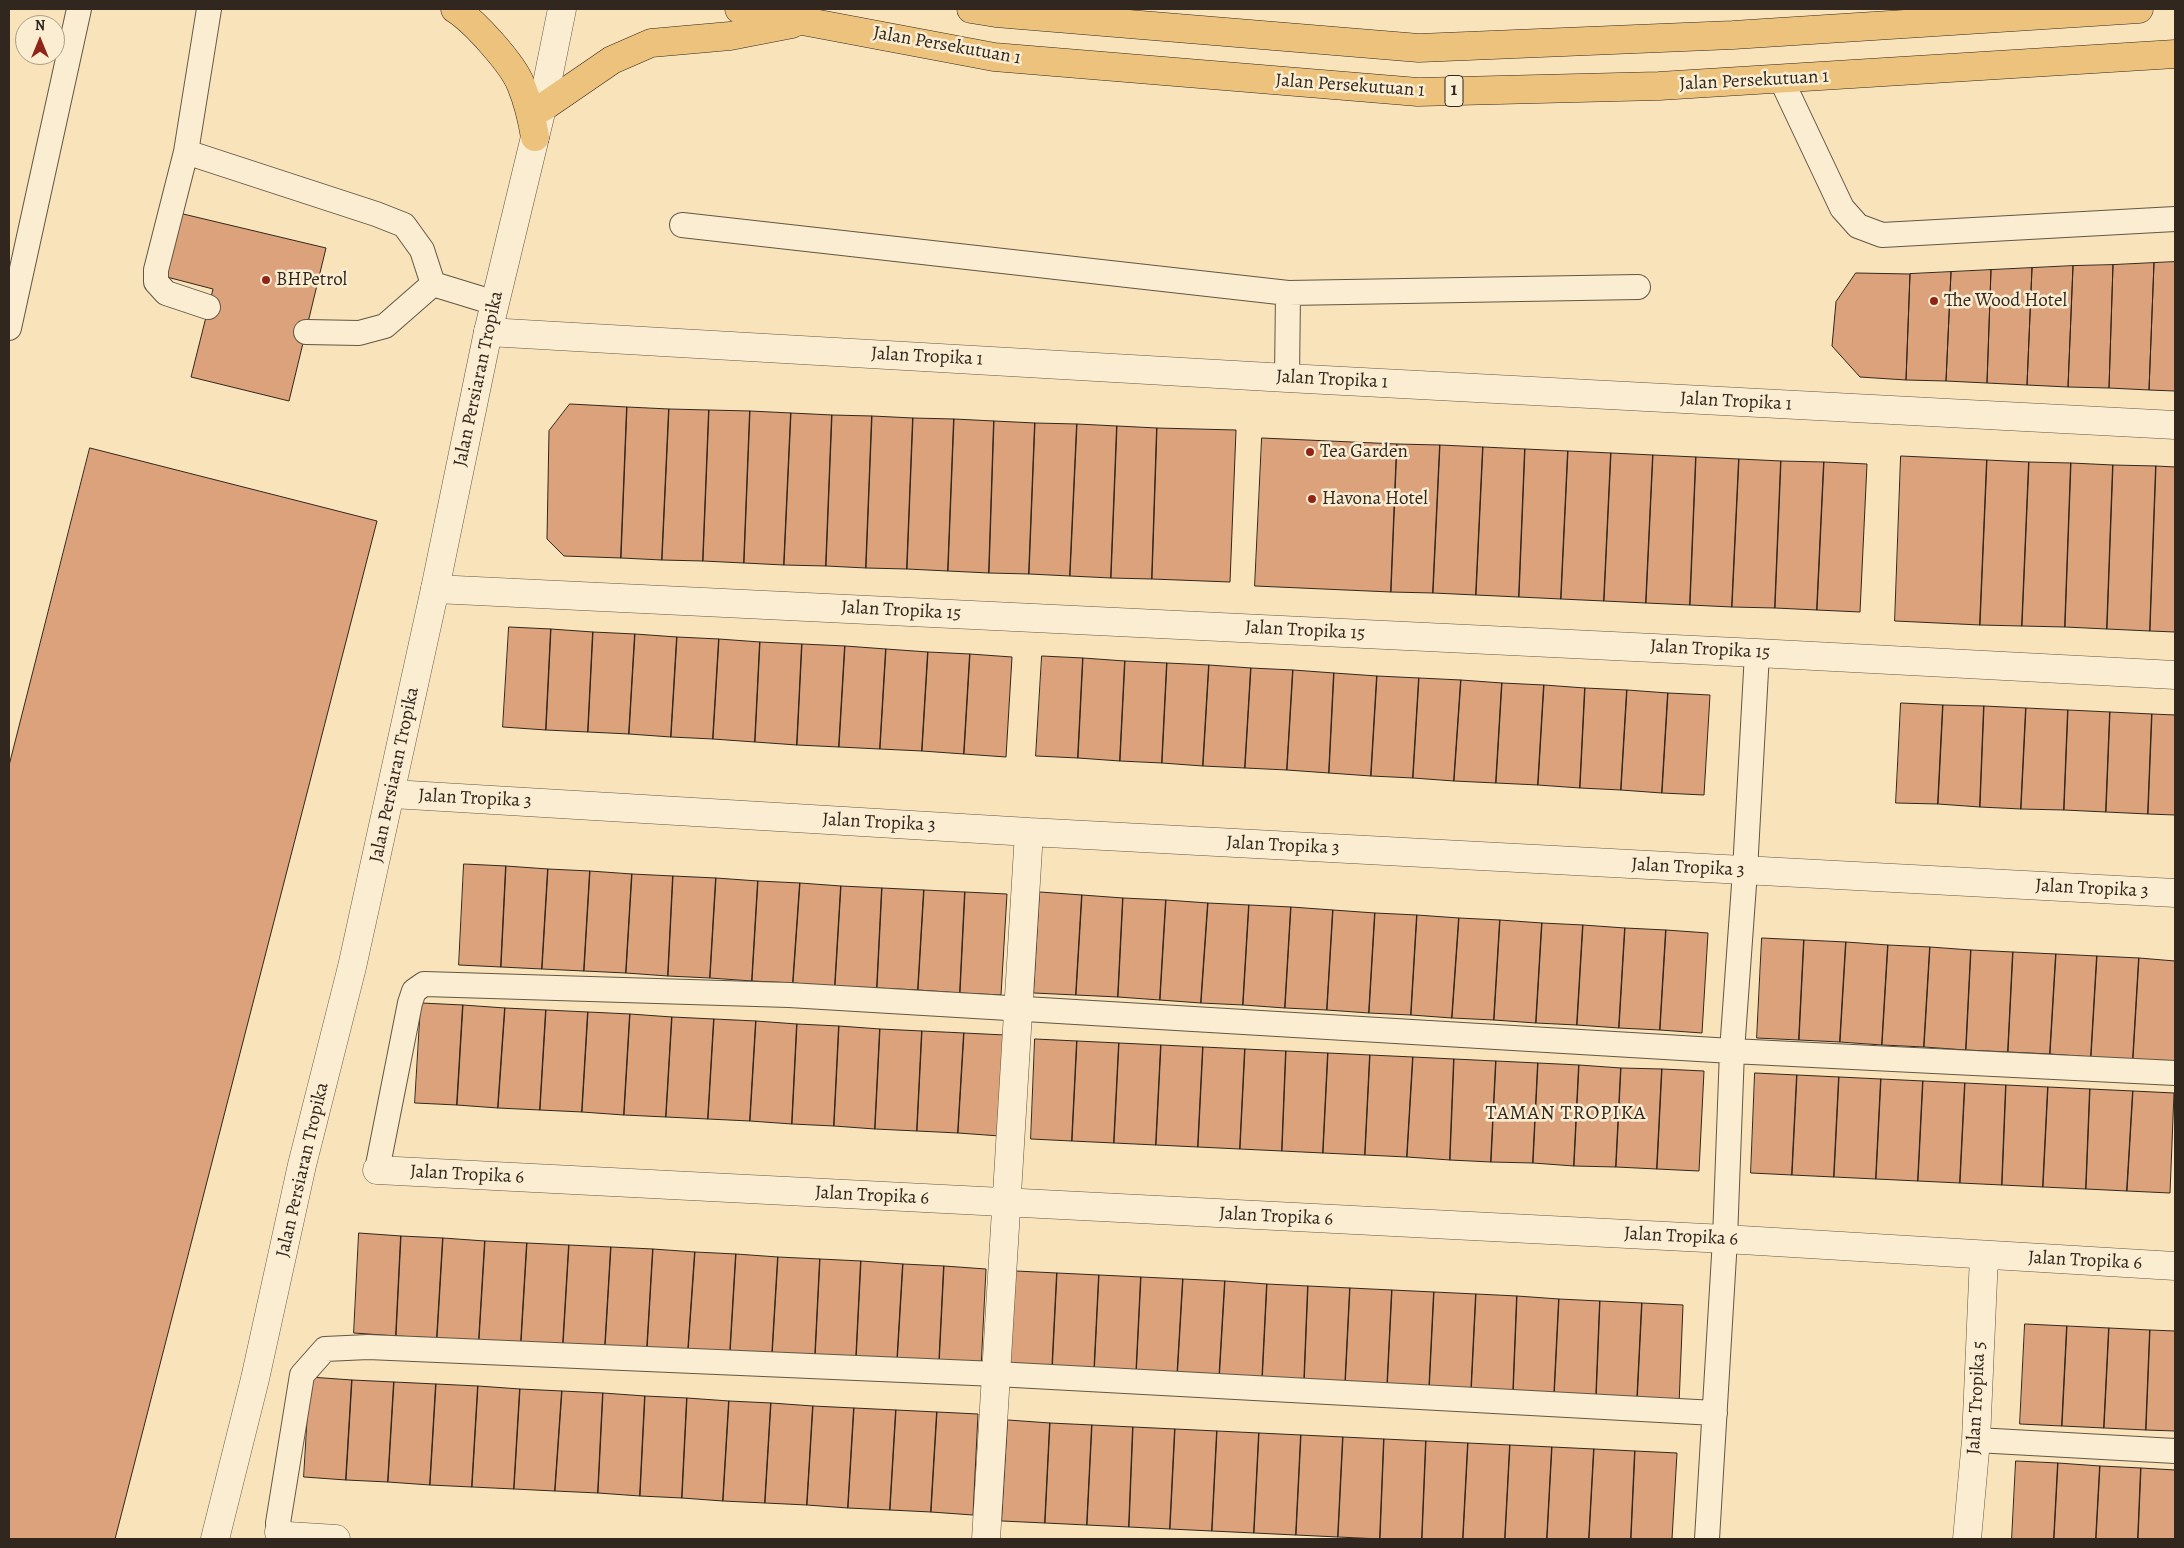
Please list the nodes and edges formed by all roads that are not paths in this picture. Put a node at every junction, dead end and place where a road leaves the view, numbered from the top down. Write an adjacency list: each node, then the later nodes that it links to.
1 (79, 9): 21 (lane)
2 (209, 9): 13 (lane)
3 (455, 9): 12 (highway)
4 (562, 9): 11 (street, Jalan Persiaran Tropika)
5 (739, 9): 8 (highway, Jalan Persekutuan 1 / 1)
6 (971, 9): 7 (highway)
7 (2139, 9)
8 (808, 21): 10 (highway, Jalan Persekutuan 1 / 1); 11 (highway)
9 (2175, 54): 10 (highway, Jalan Persekutuan 1 / 1)
10 (1782, 79): 14 (lane)
11 (542, 108): 12 (street, Jalan Persiaran Tropika)
12 (535, 137): 19 (street, Jalan Persiaran Tropika)
13 (186, 152): 16 (lane); 20 (lane)
14 (2175, 219)
15 (682, 225): 18 (lane)
16 (433, 284): 19 (lane); 22 (lane)
17 (1638, 287): 18 (lane)
18 (1288, 293): 24 (lane)
19 (495, 303): 23 (street, Jalan Persiaran Tropika)
20 (208, 307)
21 (9, 328)
22 (306, 332)
23 (488, 332): 24 (street, Jalan Tropika 1); 26 (street, Jalan Persiaran Tropika)
24 (1287, 378): 25 (street, Jalan Tropika 1)
25 (2175, 425)
26 (435, 589): 27 (street, Jalan Tropika 15); 29 (street, Jalan Persiaran Tropika)
27 (1757, 652): 28 (street, Jalan Tropika 15); 31 (lane)
28 (2175, 675)
29 (392, 794): 30 (street, Jalan Tropika 3); 46 (street, Jalan Persiaran Tropika)
30 (1028, 832): 31 (street, Jalan Tropika 3); 33 (street)
31 (1745, 871): 32 (street, Jalan Tropika 3); 34 (lane)
32 (2175, 893)
33 (1018, 1009): 34 (lane); 36 (lane); 37 (street)
34 (1732, 1051): 35 (lane); 38 (lane)
35 (2175, 1072)
36 (377, 1170): 37 (street, Jalan Tropika 6)
37 (1007, 1203): 38 (street, Jalan Tropika 6); 41 (street)
38 (1725, 1239): 39 (street, Jalan Tropika 6); 42 (lane)
39 (1984, 1256): 40 (street, Jalan Tropika 6); 43 (street, Jalan Tropika 5)
40 (2175, 1266)
41 (996, 1374): 42 (lane); 45 (lane); 48 (street)
42 (1715, 1413): 49 (lane)
43 (1976, 1440): 44 (lane); 50 (street, Jalan Tropika 5)
44 (2175, 1451)
45 (279, 1532): 47 (street)
46 (215, 1539)
47 (336, 1539)
48 (986, 1539)
49 (1707, 1539)
50 (1967, 1539)

